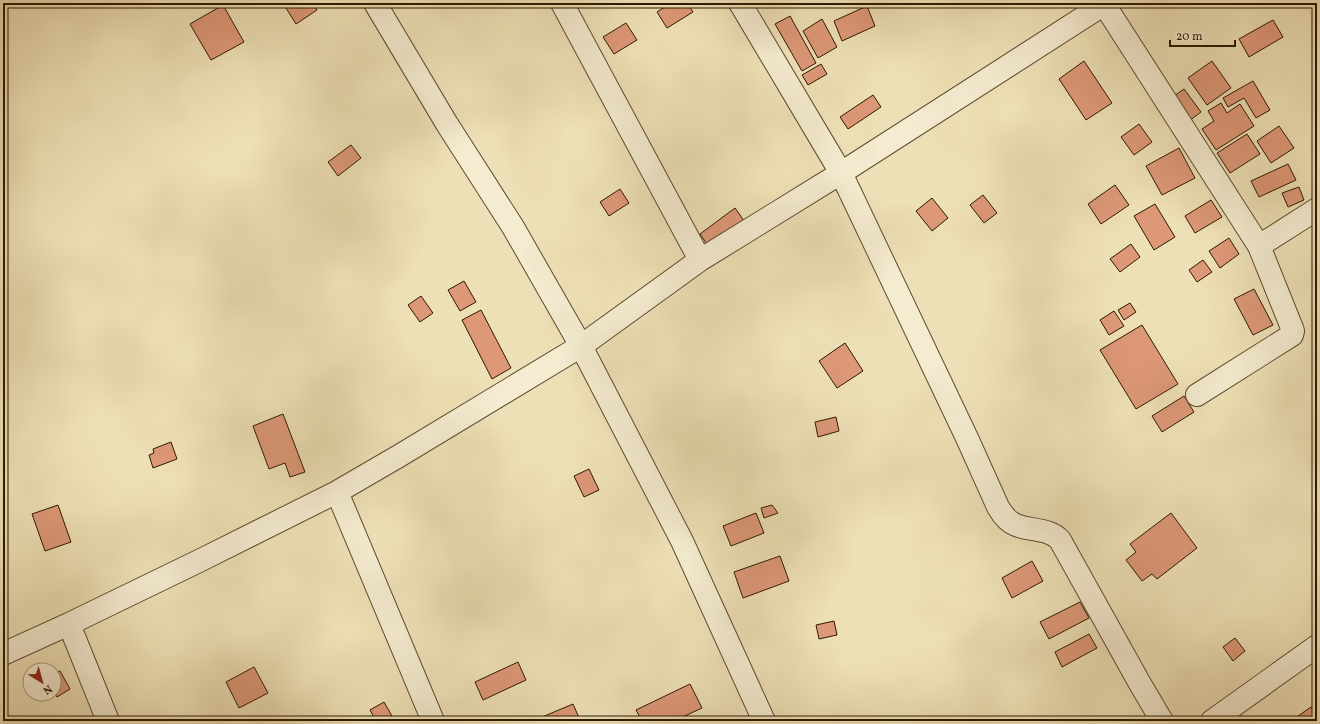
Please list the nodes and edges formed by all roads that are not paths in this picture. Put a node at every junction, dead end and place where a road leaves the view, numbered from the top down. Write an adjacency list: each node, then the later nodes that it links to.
1 (375, 3): 9 (street)
2 (562, 3): 8 (street)
3 (740, 3): 5 (street)
4 (1105, 4): 5 (street); 7 (street)
5 (841, 173): 8 (street); 18 (street)
6 (1317, 209): 7 (street)
7 (1259, 246): 10 (street)
8 (700, 260): 9 (street)
9 (582, 346): 11 (street); 17 (street)
10 (1197, 394)
11 (337, 492): 12 (street); 16 (street)
12 (69, 624): 14 (street); 15 (street)
13 (1317, 646): 19 (street)
14 (3, 654)
15 (108, 721)
16 (433, 721)
17 (764, 721)
18 (1162, 721)
19 (1212, 721)

